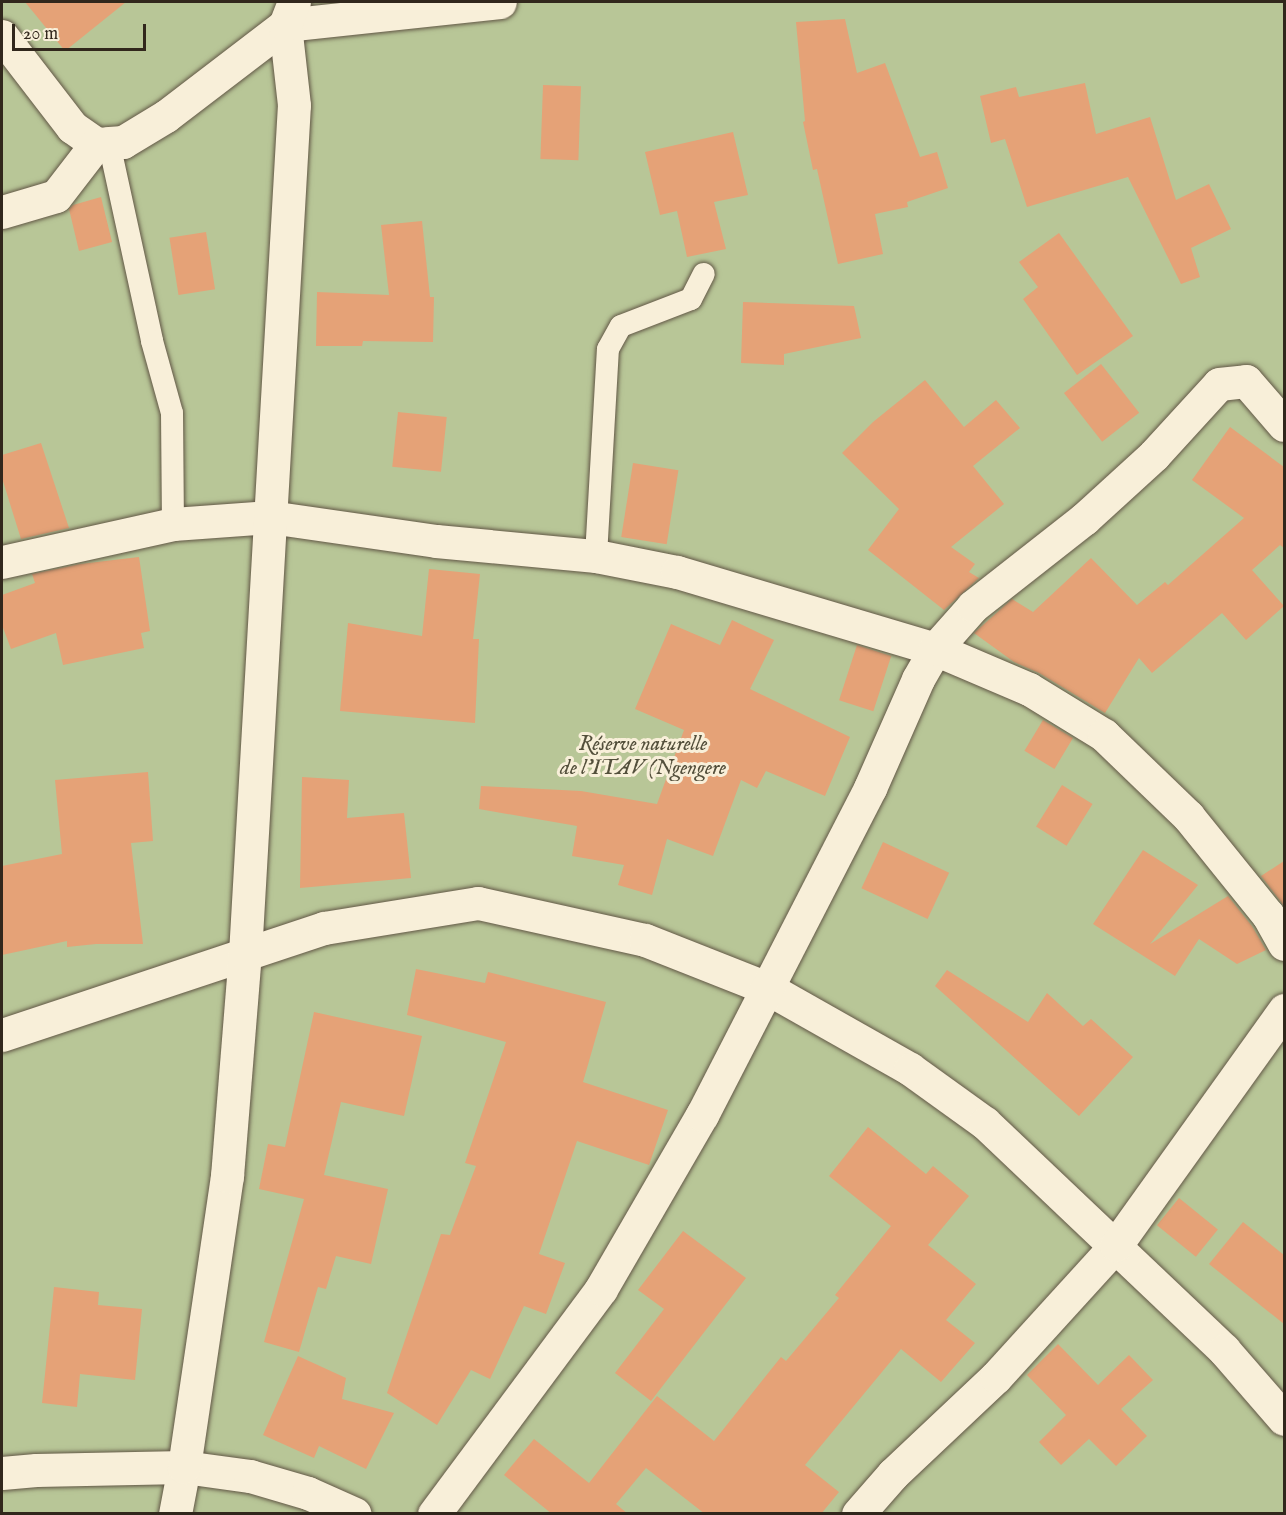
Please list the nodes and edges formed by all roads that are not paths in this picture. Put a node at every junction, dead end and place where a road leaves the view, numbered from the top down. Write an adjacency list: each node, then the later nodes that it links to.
1 (500, 2): 2 (street)
2 (290, 13): 4 (street); 8 (street)
3 (2, 36): 4 (street)
4 (103, 144): 5 (street); 9 (lane)
5 (2, 212)
6 (704, 274): 10 (lane)
7 (1284, 425): 12 (street)
8 (270, 517): 9 (street); 10 (street); 14 (street)
9 (173, 524): 11 (street)
10 (596, 556): 12 (street)
11 (2, 562)
12 (935, 649): 13 (street); 15 (street)
13 (1284, 944)
14 (245, 954): 15 (street); 17 (street); 20 (street)
15 (767, 988): 18 (street); 24 (street)
16 (1284, 1010): 18 (street)
17 (2, 1035)
18 (1116, 1245): 19 (street); 25 (street)
19 (1284, 1419)
20 (184, 1467): 21 (street); 22 (street); 23 (street)
21 (2, 1473)
22 (175, 1514)
23 (355, 1514)
24 (434, 1514)
25 (858, 1514)

